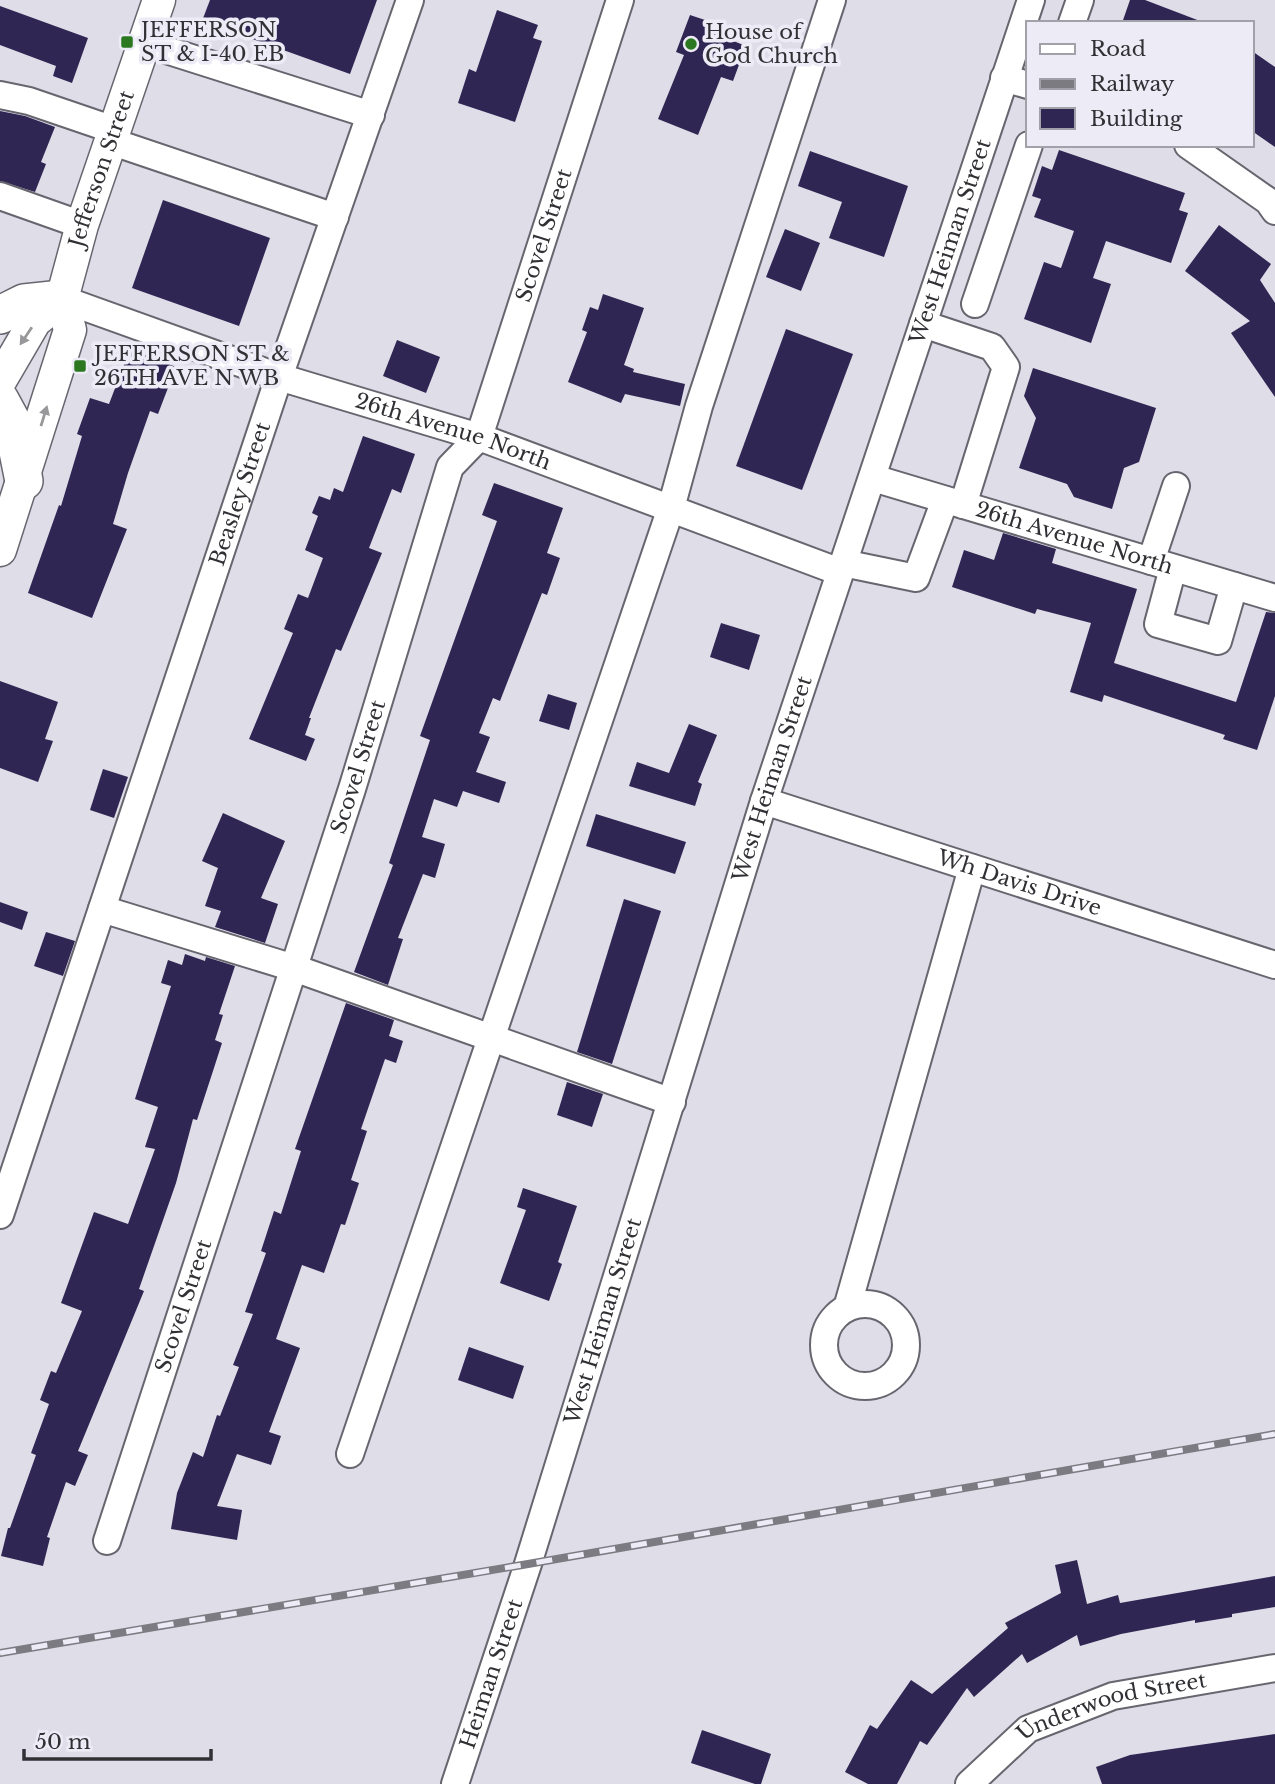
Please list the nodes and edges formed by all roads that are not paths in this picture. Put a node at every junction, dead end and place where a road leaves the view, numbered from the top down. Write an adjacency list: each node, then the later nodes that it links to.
1 (159, 0): 10 (main road, Jefferson Street)
2 (410, 0): 13 (street, Beasley Street)
3 (620, 0): 28 (street, Scovel Street)
4 (832, 0): 33 (street)
5 (1031, 0): 7 (street, West Heiman Street)
6 (1080, 0): 8 (street)
7 (1027, 21)
8 (1073, 21)
9 (1026, 27): 11 (street, West Heiman Street)
10 (145, 43): 13 (street); 14 (main road, Jefferson Street)
11 (1016, 82): 24 (street, West Heiman Street)
12 (0, 95): 14 (street)
13 (371, 115): 19 (street, Beasley Street)
14 (112, 136): 19 (street); 20 (main road, Jefferson Street)
15 (1028, 147): 22 (street)
16 (1191, 147): 18 (street)
17 (0, 196): 20 (street)
18 (1275, 211)
19 (335, 217): 25 (street, Beasley Street)
20 (82, 225): 21 (main road, Jefferson Street)
21 (62, 299): 23 (highway); 25 (street, 26th Avenue North); 26 (main road, one-way to 26); 30 (main road, Jefferson Street, one-way to 21)
22 (975, 304)
23 (0, 315)
24 (923, 324): 29 (street, West Heiman Street); 32 (street)
25 (279, 377): 28 (street, 26th Avenue North); 41 (street, Beasley Street)
26 (0, 381)
27 (0, 400): 30 (highway)
28 (479, 437): 33 (street, 26th Avenue North); 43 (street, Scovel Street)
29 (873, 478): 32 (street, 26th Avenue North); 36 (street, West Heiman Street)
30 (24, 481): 34 (main road, Jefferson Street)
31 (1176, 486): 35 (street)
32 (954, 502): 35 (street, 26th Avenue North); 36 (street, 26th Avenue North)
33 (671, 508): 36 (street, 26th Avenue North); 44 (street)
34 (0, 551)
35 (1162, 564): 37 (street, 26th Avenue North); 37 (street)
36 (842, 568): 39 (street, West Heiman Street)
37 (1234, 586): 38 (street, 26th Avenue North)
38 (1275, 598)
39 (764, 801): 40 (street, Wh Davis Drive); 45 (street, West Heiman Street)
40 (972, 868): 42 (street, Wh Davis Drive); 47 (street)
41 (102, 909): 43 (street); 46 (street, Beasley Street)
42 (1275, 965)
43 (294, 968): 44 (street); 49 (street, Scovel Street)
44 (491, 1039): 45 (street); 48 (street)
45 (672, 1102): 50 (street, West Heiman Street)
46 (0, 1215)
47 (847, 1308)
48 (350, 1454)
49 (107, 1541)
50 (527, 1564): 52 (street, Heiman Street)
51 (1275, 1668): 53 (street, Underwood Street)
52 (460, 1782)
53 (969, 1784)

